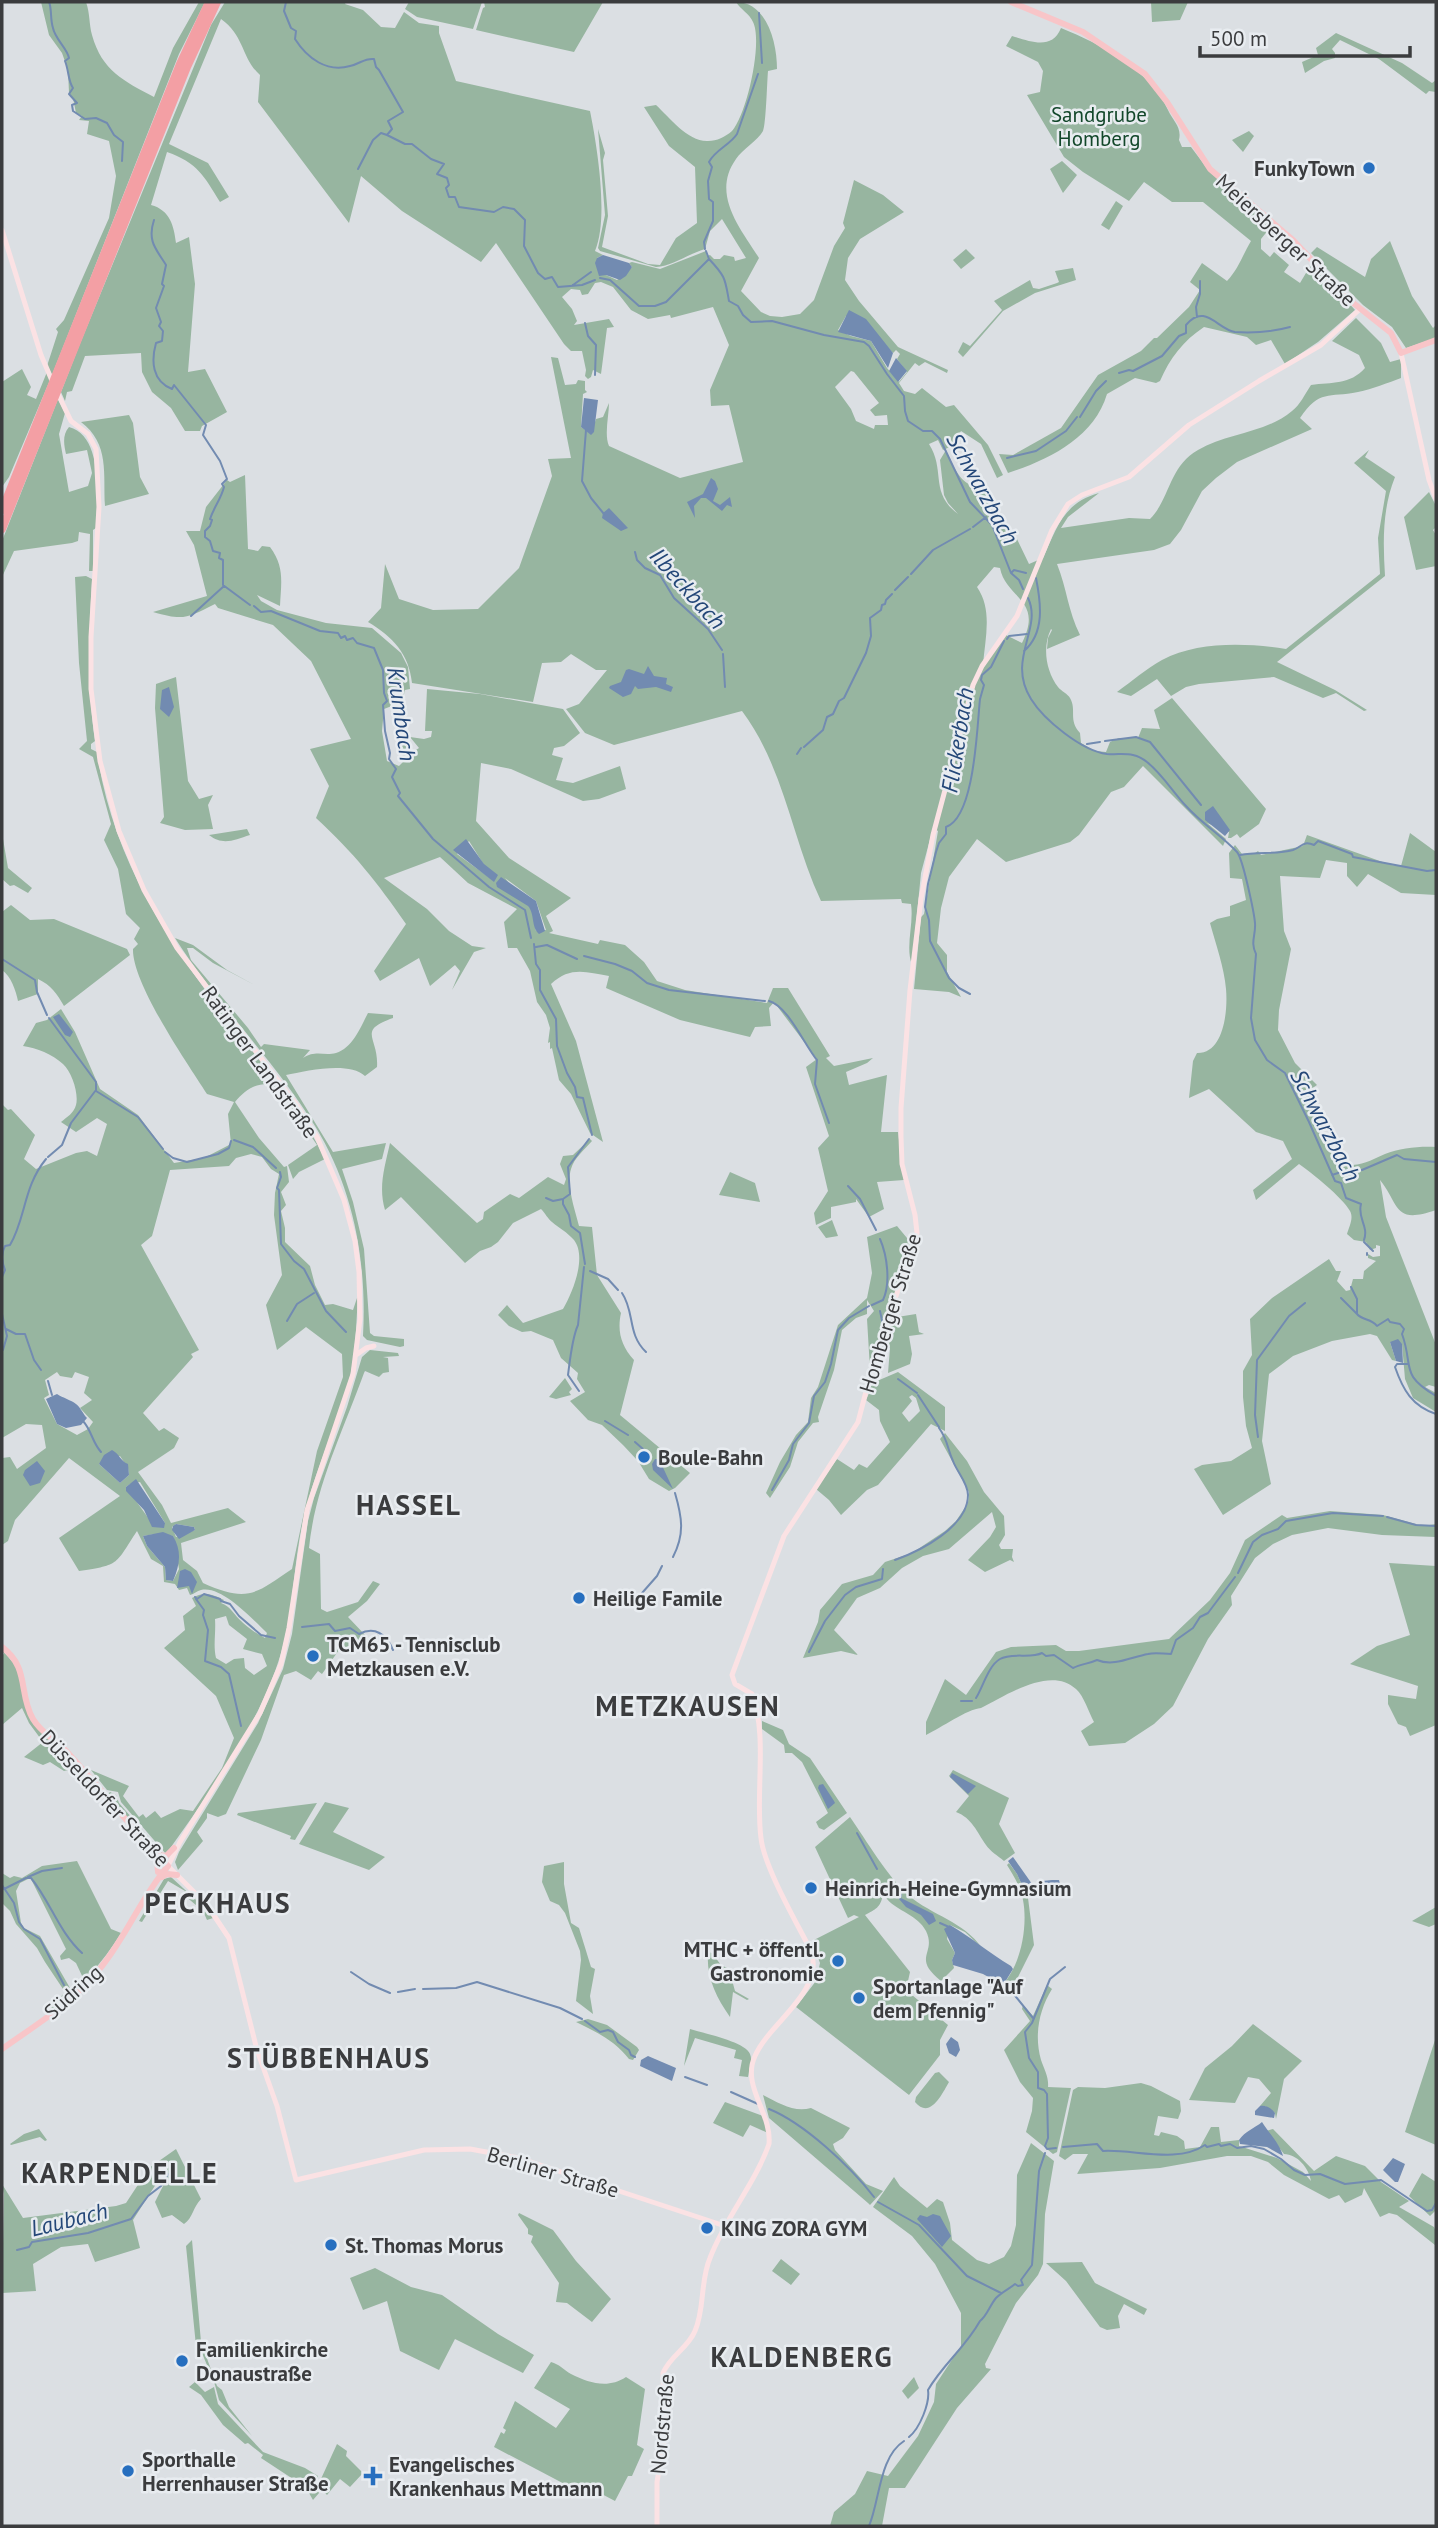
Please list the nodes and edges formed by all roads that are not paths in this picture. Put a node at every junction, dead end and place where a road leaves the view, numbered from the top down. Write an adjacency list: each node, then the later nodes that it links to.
1 (209, 2): 9 (highway)
2 (217, 2): 10 (highway)
3 (1011, 2): 5 (main road, Meiersberger Straße)
4 (2, 230): 12 (main road, Ratinger Landstraße)
5 (1360, 309): 7 (main road, Meiersberger Straße); 24 (main road, Homberger Straße)
6 (1436, 340): 7 (main road)
7 (1401, 353): 8 (main road, Meiersberger Straße)
8 (1436, 499)
9 (2, 510)
10 (2, 529)
11 (374, 1346): 12 (main road)
12 (356, 1355): 14 (main road, Ratinger Landstraße)
13 (2, 1647): 15 (main road, Düsseldorfer Straße)
14 (180, 1842): 16 (main road, Ratinger Landstraße); 18 (main road, Ratinger Landstraße)
15 (146, 1843): 17 (main road, Düsseldorfer Straße); 19 (main road)
16 (174, 1848): 17 (main road); 18 (main road, Ratinger Landstraße)
17 (157, 1855): 18 (main road, Düsseldorfer Straße)
18 (166, 1865): 19 (main road, Südring); 20 (main road, Düsseldorfer Straße); 21 (main road, Südring)
19 (158, 1872): 22 (main road, Südring)
20 (177, 1875): 21 (main road); 25 (main road, Düsseldorfer Straße)
21 (158, 1881): 22 (main road, Südring)
22 (153, 1888): 23 (main road, Südring)
23 (2, 2049)
24 (770, 2141): 26 (main road, Nordstraße)
25 (296, 2180): 26 (main road, Berliner Straße)
26 (725, 2226): 27 (main road, Nordstraße)
27 (657, 2525)

